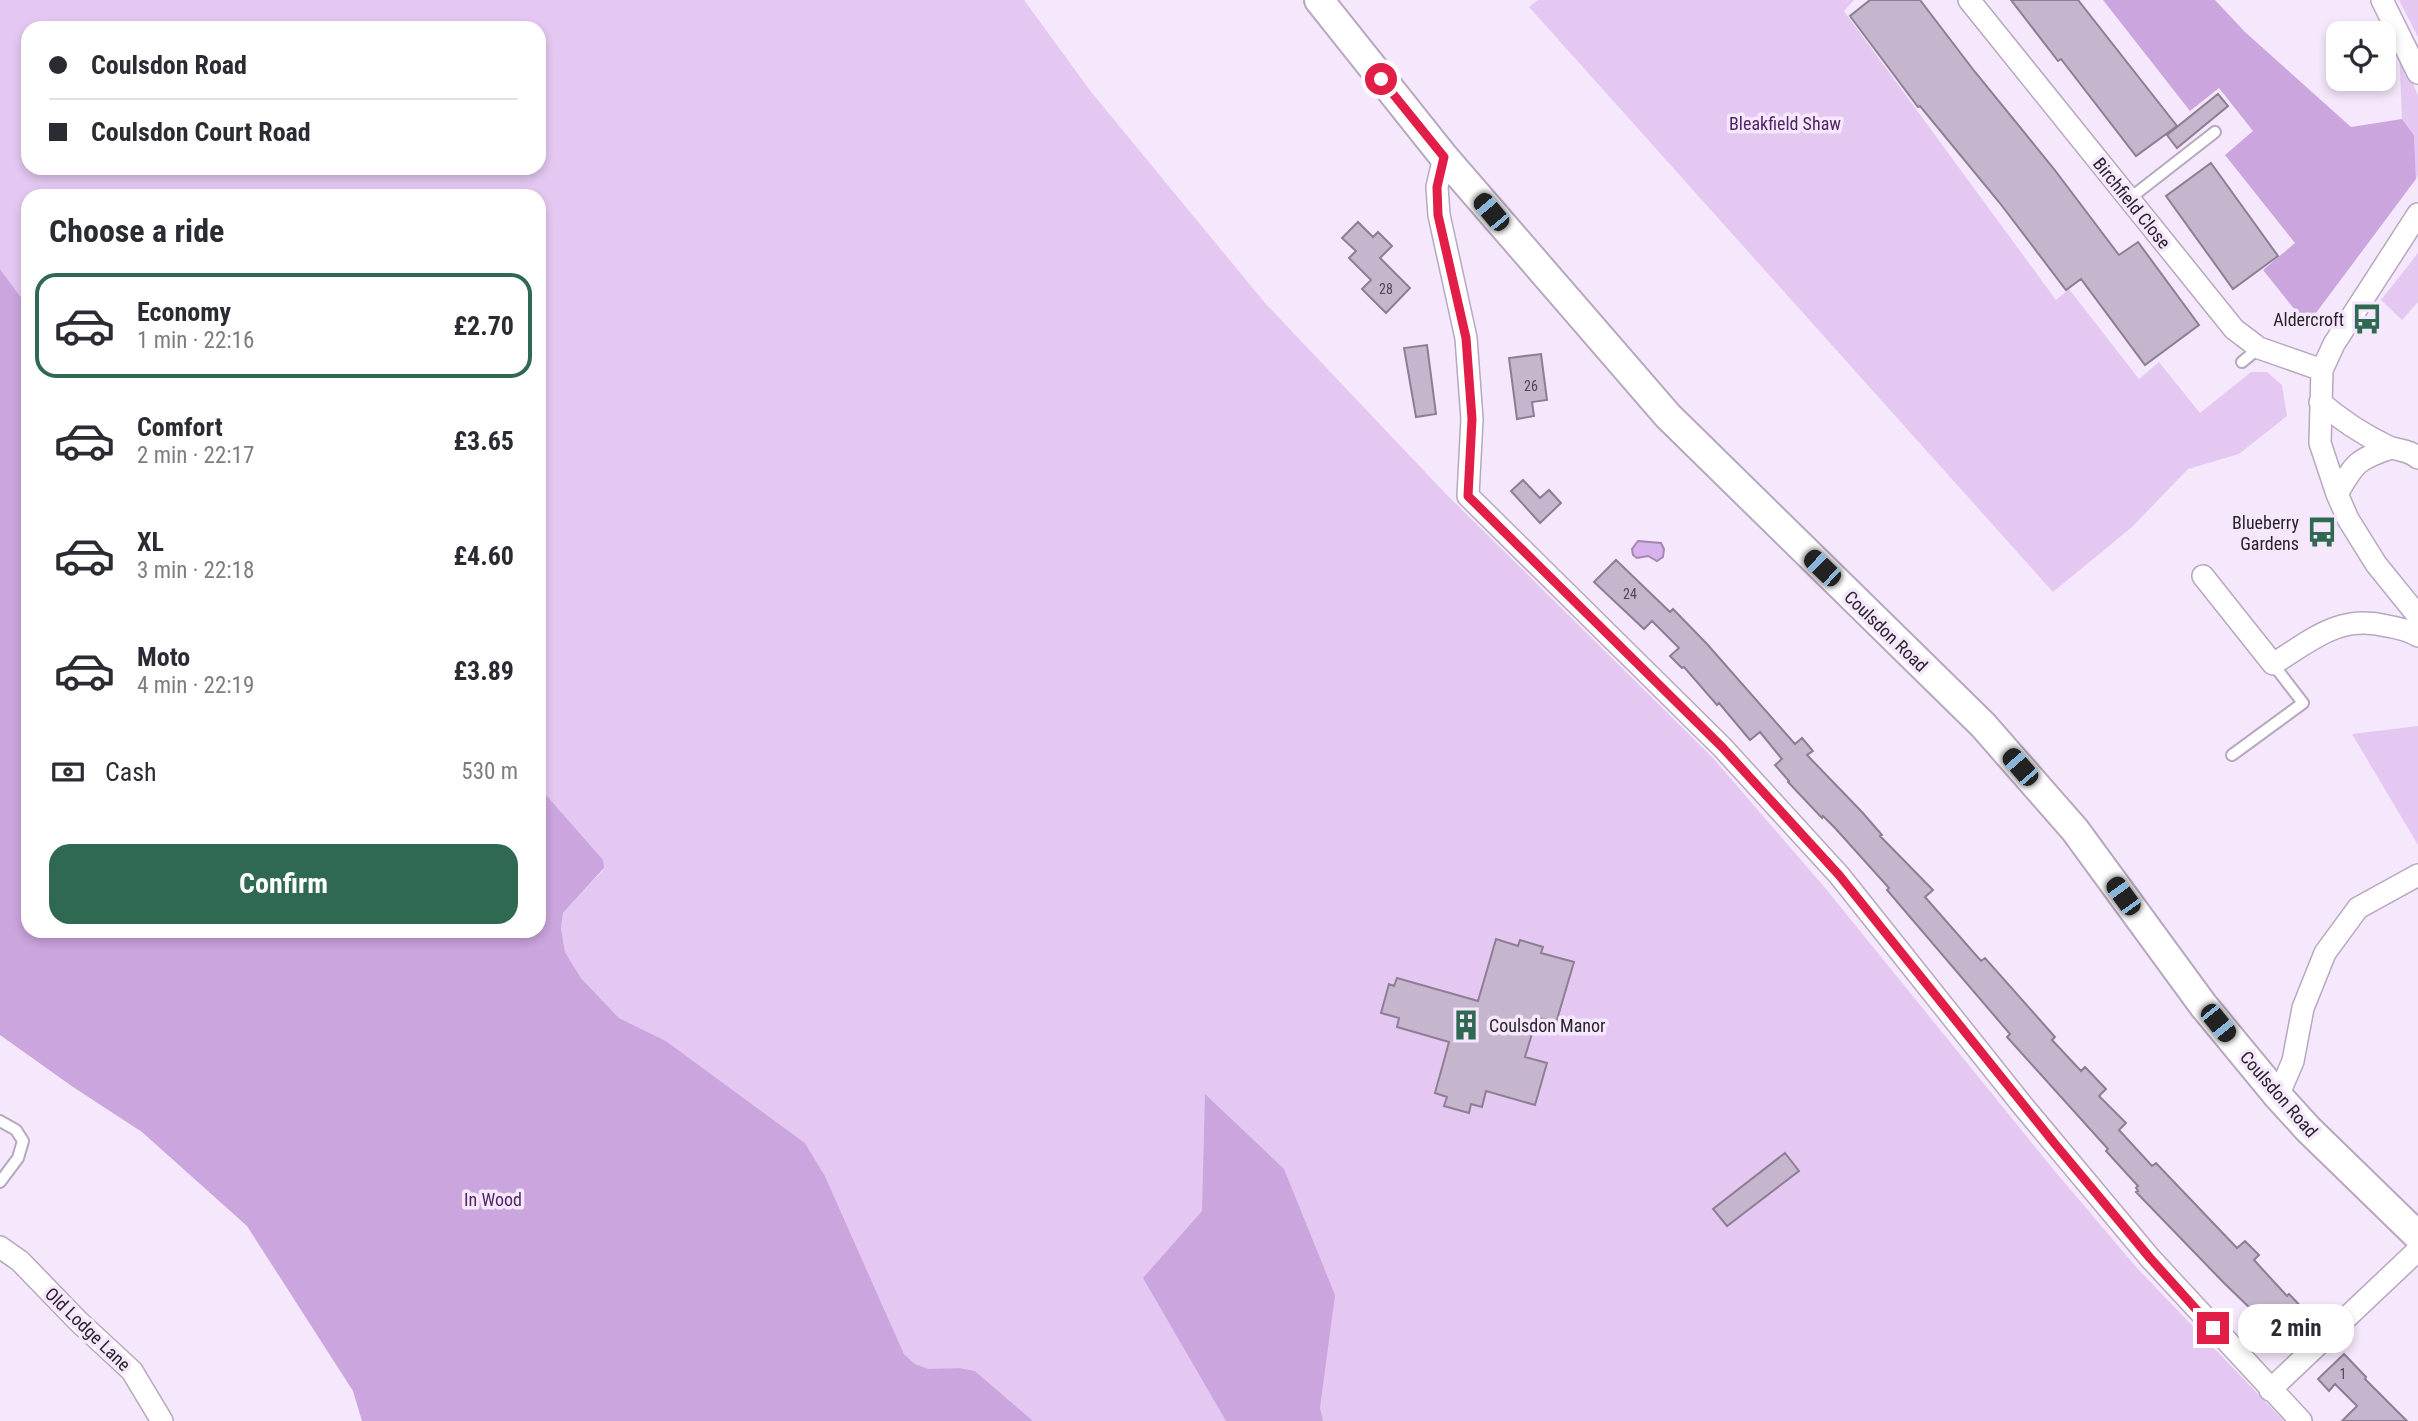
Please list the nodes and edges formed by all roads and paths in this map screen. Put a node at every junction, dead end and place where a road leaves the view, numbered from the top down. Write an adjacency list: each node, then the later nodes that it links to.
1 (1318, 0): 6 (main road, Coulsdon Road)
2 (1969, 0): 7 (street, Birchfield Close)
3 (2382, 0): 4 (street)
4 (2418, 72)
5 (2215, 132): 7 (lane)
6 (1444, 157): 22 (main road, Coulsdon Road); 28 (street)
7 (2129, 199): 9 (street, Birchfield Close)
8 (2418, 214): 11 (street)
9 (2259, 348): 10 (lane); 11 (street, Birchfield Close)
10 (2242, 362)
11 (2322, 370): 12 (street)
12 (2320, 402): 13 (street); 15 (street)
13 (2391, 448): 14 (street); 15 (street)
14 (2418, 458)
15 (2337, 494): 17 (street)
16 (2203, 576): 19 (street)
17 (2418, 616)
18 (2418, 636): 19 (street)
19 (2273, 664): 20 (lane)
20 (2232, 755)
21 (2418, 875): 22 (street)
22 (2278, 1096): 25 (main road, Coulsdon Road)
23 (0, 1121): 24 (lane)
24 (0, 1182)
25 (2418, 1236)
26 (0, 1247): 29 (street, Old Lodge Lane)
27 (2418, 1250): 28 (street)
28 (2270, 1390): 30 (street)
29 (162, 1421)
30 (2301, 1421)

